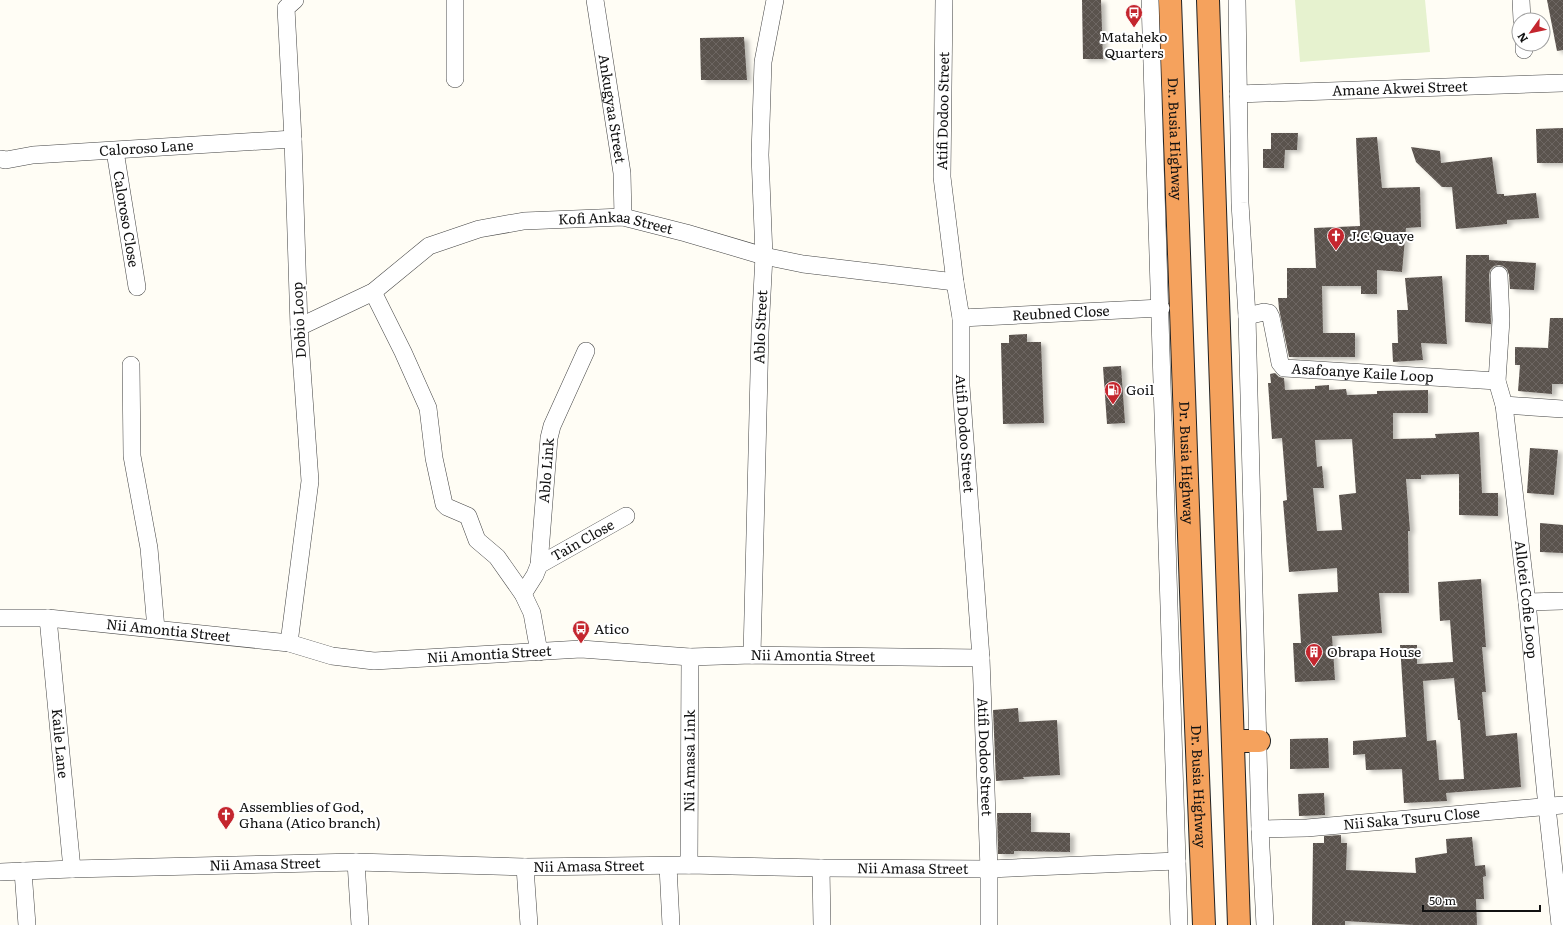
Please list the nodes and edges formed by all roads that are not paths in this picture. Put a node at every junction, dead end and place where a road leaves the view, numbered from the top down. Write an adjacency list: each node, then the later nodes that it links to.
1 (295, 0): 15 (street, Dobio Loop)
2 (455, 0): 12 (street)
3 (596, 0): 18 (street, Ankugyaa Street)
4 (776, 0): 19 (street, Ablo Street)
5 (944, 0): 21 (street, Atifi Dodoo Street)
6 (1150, 0): 24 (street, Dr. Busia Highway)
7 (1170, 0): 67 (highway, Dr. Busia Highway)
8 (1208, 0): 46 (highway)
9 (1237, 0): 14 (street)
10 (1521, 0): 11 (street)
11 (1522, 12)
12 (455, 79)
13 (1563, 83): 14 (street, Amane Akwei Street)
14 (1238, 94): 25 (street)
15 (293, 139): 16 (street, Caloroso Lane); 27 (street, Dobio Loop)
16 (115, 151): 17 (street, Caloroso Lane); 22 (street, Caloroso Close)
17 (0, 159)
18 (623, 217): 19 (street, Kofi Ankaa Street); 23 (street, Kofi Ankaa Street)
19 (764, 256): 21 (street, Kofi Ankaa Street); 43 (street, Ablo Street)
20 (1499, 275): 30 (street, Allotei Cofie Loop)
21 (955, 282): 26 (street, Atifi Dodoo Street)
22 (137, 287)
23 (373, 292): 27 (street, Kofi Ankaa Street); 35 (street)
24 (1161, 308): 26 (street, Reubned Close); 50 (street, Dr. Busia Highway)
25 (1248, 316): 30 (street, Asafoanye Kaile Loop); 47 (street)
26 (961, 318): 45 (street, Atifi Dodoo Street)
27 (299, 327): 41 (street, Dobio Loop)
28 (586, 350): 34 (street, Ablo Link)
29 (131, 365): 40 (street)
30 (1497, 381): 31 (street, Allotei Cofie Loop)
31 (1504, 405): 32 (street); 37 (street, Allotei Cofie Loop)
32 (1563, 408)
33 (626, 516): 34 (street, Tain Close)
34 (539, 565): 35 (street, Ablo Link)
35 (523, 594): 42 (street)
36 (1563, 601): 37 (street)
37 (1527, 602): 48 (street, Allotei Cofie Loop)
38 (0, 618): 39 (street, Nii Amontia Street)
39 (48, 618): 40 (street, Nii Amontia Street); 56 (street, Kaile Lane)
40 (156, 629): 41 (street, Nii Amontia Street)
41 (289, 644): 42 (street, Nii Amontia Street)
42 (540, 652): 44 (street, Nii Amontia Street)
43 (752, 655): 44 (street, Nii Amontia Street); 45 (street, Nii Amontia Street)
44 (690, 657): 52 (street, Nii Amasa Link)
45 (981, 658): 57 (street, Atifi Dodoo Street)
46 (1233, 741): 47 (highway); 68 (highway)
47 (1259, 741): 49 (street)
48 (1555, 806): 49 (street, Nii Saka Tsuru Close); 70 (street, Allotei Cofie Loop)
49 (1260, 829): 69 (street)
50 (1177, 860): 57 (street, Nii Amasa Street); 66 (street, Dr. Busia Highway)
51 (356, 862): 53 (street, Nii Amasa Street); 56 (street, Nii Amasa Street); 61 (street)
52 (689, 865): 54 (street, Nii Amasa Street); 55 (street, Nii Amasa Street)
53 (525, 866): 54 (street, Nii Amasa Street); 62 (street)
54 (668, 866): 63 (street)
55 (821, 868): 57 (street, Nii Amasa Street); 64 (street)
56 (72, 869): 58 (street, Nii Amasa Street)
57 (989, 869): 65 (street, Atifi Dodoo Street)
58 (23, 871): 59 (street, Nii Amasa Street); 60 (street)
59 (0, 872)
60 (27, 925)
61 (360, 925)
62 (529, 925)
63 (671, 925)
64 (822, 925)
65 (989, 925)
66 (1179, 925)
67 (1204, 925)
68 (1239, 925)
69 (1265, 925)
70 (1560, 925)

